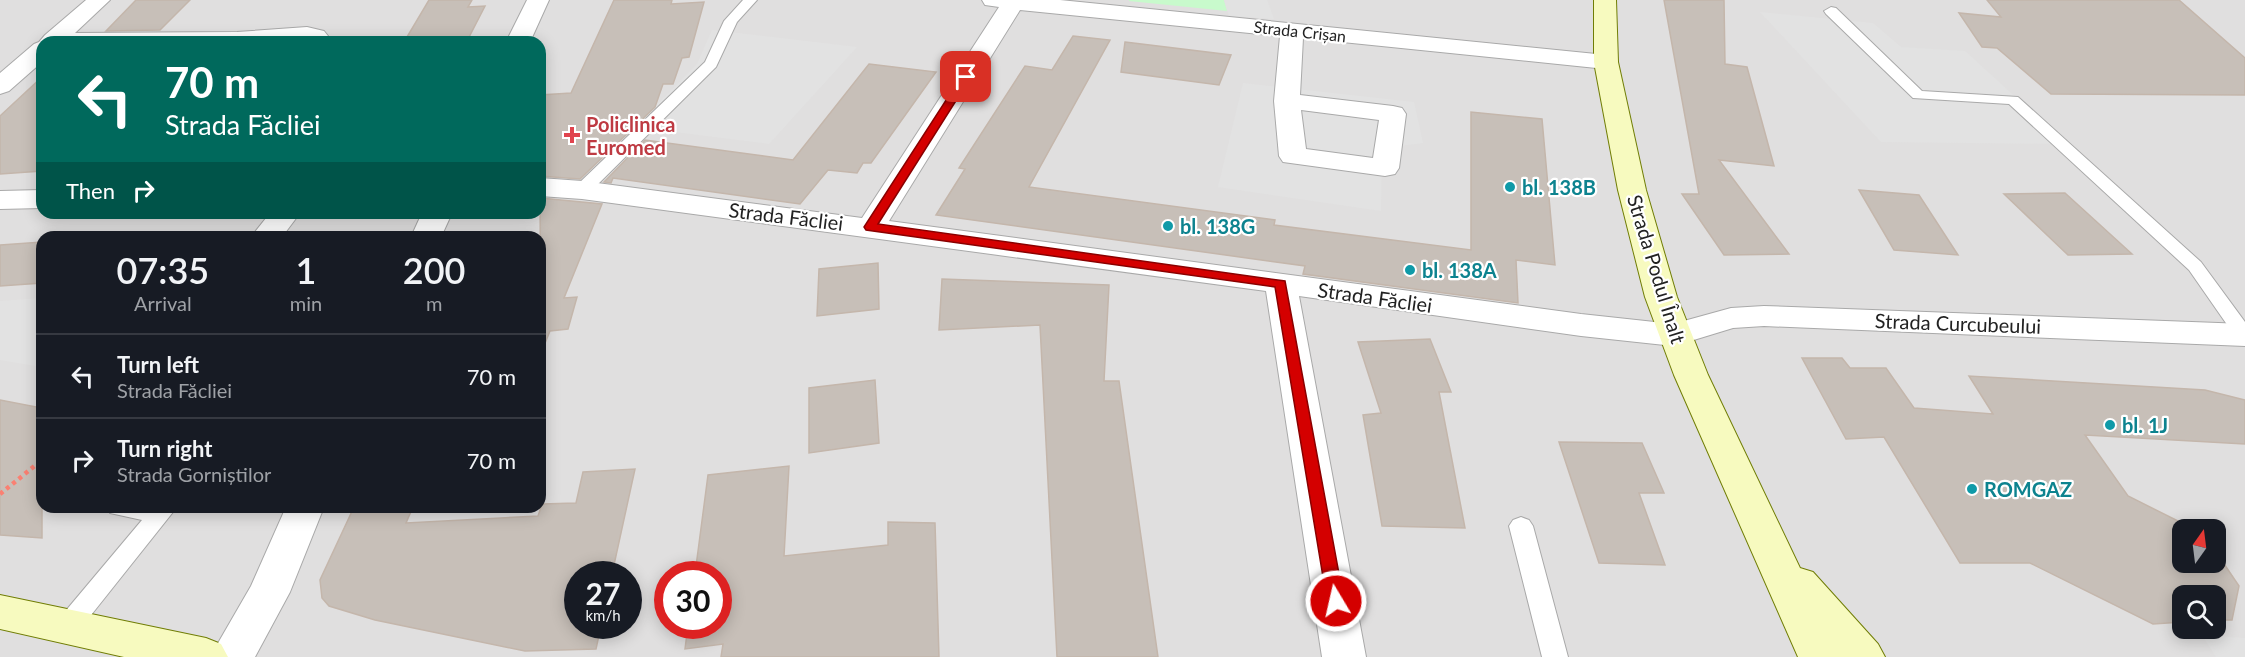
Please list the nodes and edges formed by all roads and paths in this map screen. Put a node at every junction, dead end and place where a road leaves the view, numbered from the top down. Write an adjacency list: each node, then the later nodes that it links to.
1 (99, 0): 10 (street)
2 (538, 0): 13 (street)
3 (750, 0): 19 (lane)
4 (1240, 0): 8 (street)
5 (1605, 0): 15 (main road, Strada Podul Înalt)
6 (1008, 1): 8 (street, Strada Crișan); 23 (street)
7 (1831, 11): 27 (lane)
8 (1249, 26): 9 (street, Strada Crișan)
9 (1292, 30): 15 (street, Strada Crișan); 17 (street)
10 (58, 36)
11 (283, 36): 12 (street)
12 (316, 36)
13 (521, 36)
14 (36, 55): 16 (street)
15 (1606, 62): 26 (main road, Strada Podul Înalt)
16 (0, 86)
17 (1287, 101)
18 (546, 187): 19 (street, Strada Făcliei)
19 (582, 190): 23 (street, Strada Făcliei)
20 (36, 198): 21 (street)
21 (0, 201)
22 (280, 219): 24 (street)
23 (870, 227): 25 (street, Strada Făcliei)
24 (271, 231)
25 (1281, 284): 26 (street, Strada Făcliei); 38 (street)
26 (1674, 335): 27 (street, Strada Curcubeului); 33 (main road, Strada Podul Înalt)
27 (2245, 335)
28 (36, 465): 29 (path)
29 (0, 494)
30 (161, 513): 35 (lane)
31 (302, 513): 37 (street)
32 (1521, 526): 39 (lane)
33 (1774, 557): 40 (main road, Strada Podul Înalt); 41 (main road, Strada Podul Înalt)
34 (0, 612): 35 (main road)
35 (67, 627): 36 (main road)
36 (206, 657)
37 (232, 657)
38 (1344, 657)
39 (1555, 657)
40 (1820, 657)
41 (1863, 657)

